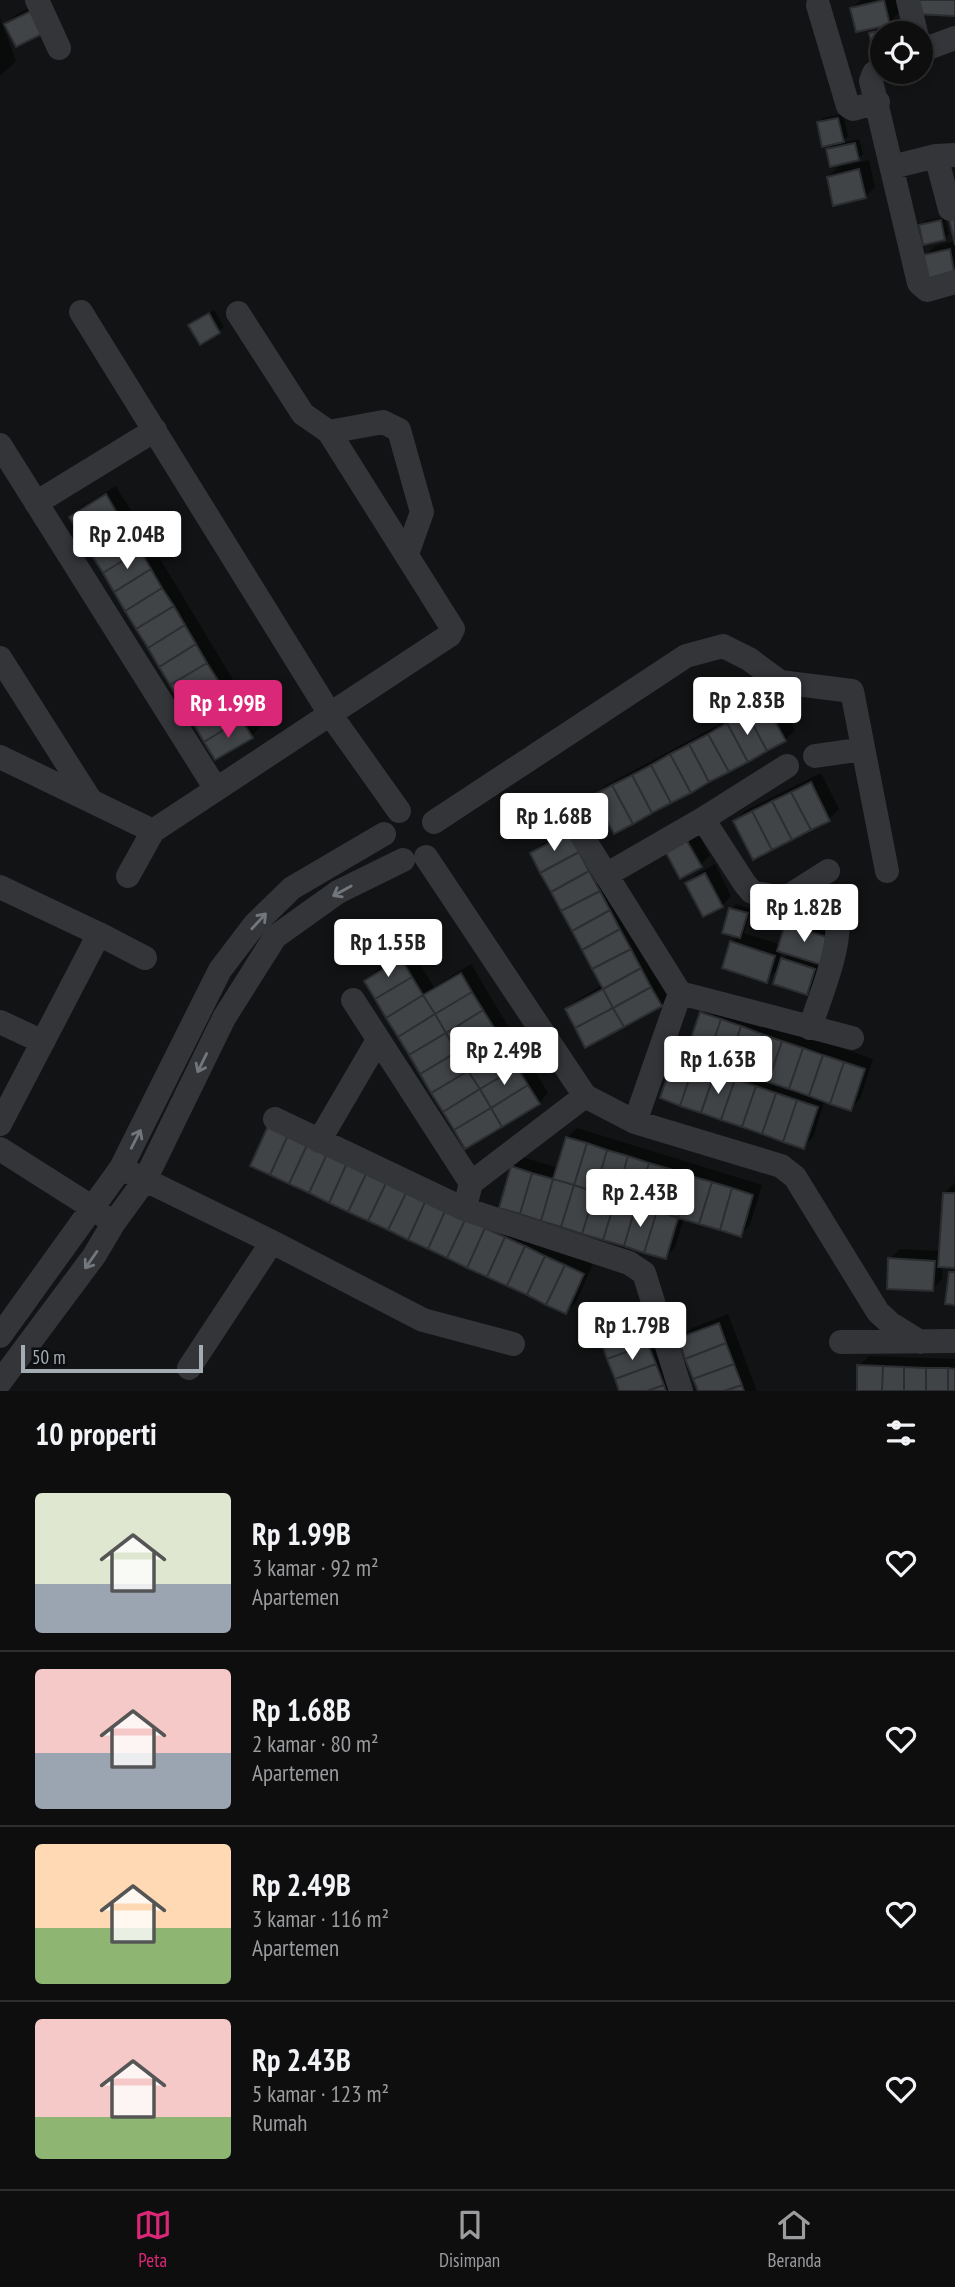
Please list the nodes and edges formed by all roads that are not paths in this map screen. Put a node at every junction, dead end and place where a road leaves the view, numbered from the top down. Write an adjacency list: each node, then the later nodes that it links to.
1 (37, 0): 7 (street)
2 (908, 0): 4 (street)
3 (818, 5): 9 (street)
4 (913, 21)
5 (955, 38): 6 (street)
6 (933, 46)
7 (59, 48)
8 (872, 84): 9 (street)
9 (878, 102): 11 (street)
10 (945, 156): 11 (street); 12 (street)
11 (892, 167): 13 (street)
12 (950, 209)
13 (955, 282)
14 (81, 312): 16 (street)
15 (238, 313): 17 (street)
16 (155, 430): 19 (street); 22 (street)
17 (329, 432): 20 (street); 20 (street)
18 (0, 445): 19 (street)
19 (36, 503): 27 (street)
20 (407, 554): 22 (street)
21 (0, 658): 28 (street)
22 (330, 714): 27 (street); 29 (street)
23 (863, 749): 24 (street); 31 (street); 37 (street)
24 (815, 756)
25 (0, 757): 28 (street)
26 (787, 766): 30 (street)
27 (216, 789): 32 (street)
28 (89, 798): 32 (street)
29 (399, 811): 31 (street); 33 (street)
30 (703, 819): 38 (street); 41 (street)
31 (434, 822): 35 (street)
32 (153, 831): 39 (street)
33 (384, 834): 35 (street); 43 (street, one-way to 33)
34 (582, 836): 38 (street)
35 (414, 859): 45 (street, one-way to 45); 53 (street)
36 (828, 871): 41 (street)
37 (887, 871)
38 (606, 875): 46 (street)
39 (128, 876)
40 (0, 887): 42 (street)
41 (784, 899): 49 (street)
42 (99, 934): 44 (street); 52 (street)
43 (235, 951): 45 (street); 59 (street, one-way to 43)
44 (145, 958)
45 (258, 965): 60 (street, one-way to 60)
46 (680, 993): 49 (street); 55 (street)
47 (353, 1000): 51 (street)
48 (0, 1022): 52 (street)
49 (810, 1028): 50 (street)
50 (852, 1038)
51 (378, 1040): 57 (street); 61 (street)
52 (43, 1042): 56 (street)
53 (585, 1096): 55 (street); 61 (street)
54 (275, 1119): 57 (street)
55 (635, 1122): 71 (street)
56 (0, 1124)
57 (319, 1141): 63 (street)
58 (0, 1149): 62 (street)
59 (121, 1168): 60 (street); 62 (street)
60 (145, 1180): 64 (street); 65 (street)
61 (471, 1183): 63 (street)
62 (93, 1208): 64 (street); 66 (street)
63 (464, 1209): 75 (street)
64 (113, 1224): 67 (street, one-way to 67)
65 (272, 1242): 72 (street); 73 (street)
66 (46, 1270): 67 (street); 68 (street)
67 (69, 1289): 74 (street)
68 (0, 1336)
69 (955, 1341): 71 (street)
70 (841, 1342): 71 (street)
71 (920, 1342)
72 (513, 1345)
73 (189, 1368)
74 (0, 1381)
75 (681, 1391)

